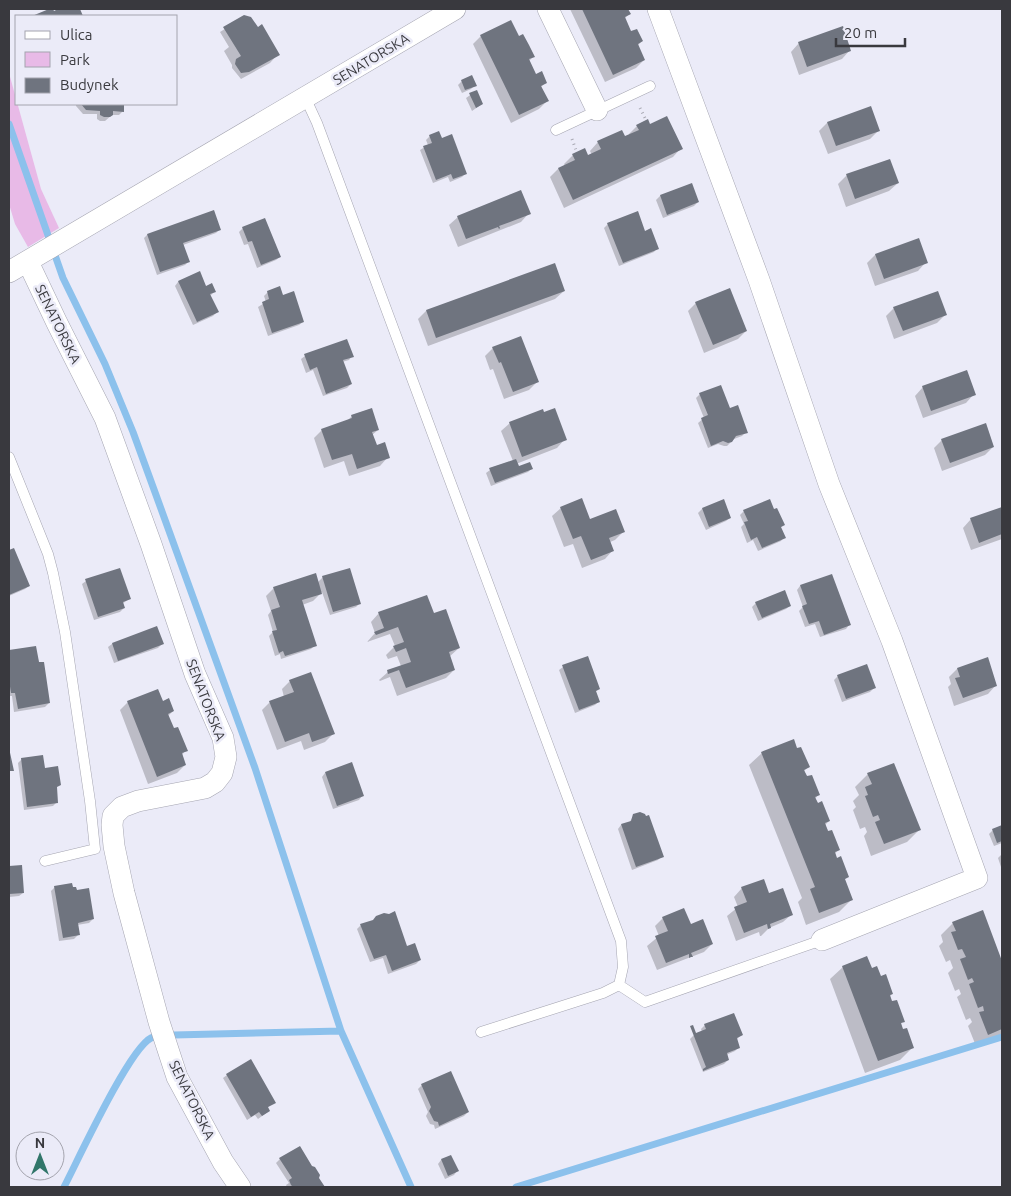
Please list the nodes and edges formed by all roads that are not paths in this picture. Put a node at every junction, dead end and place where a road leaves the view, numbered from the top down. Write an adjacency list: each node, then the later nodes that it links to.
1 (455, 9): 5 (street, SENATORSKA)
2 (548, 9): 6 (street)
3 (658, 9): 12 (street)
4 (650, 86): 6 (lane)
5 (305, 98): 8 (street, SENATORSKA); 13 (lane)
6 (597, 110): 7 (lane)
7 (556, 130)
8 (28, 262): 9 (street, SENATORSKA); 15 (street, SENATORSKA)
9 (9, 272)
10 (9, 458): 11 (lane)
11 (46, 861)
12 (822, 940): 13 (lane)
13 (619, 984): 14 (lane)
14 (480, 1032)
15 (240, 1187)

